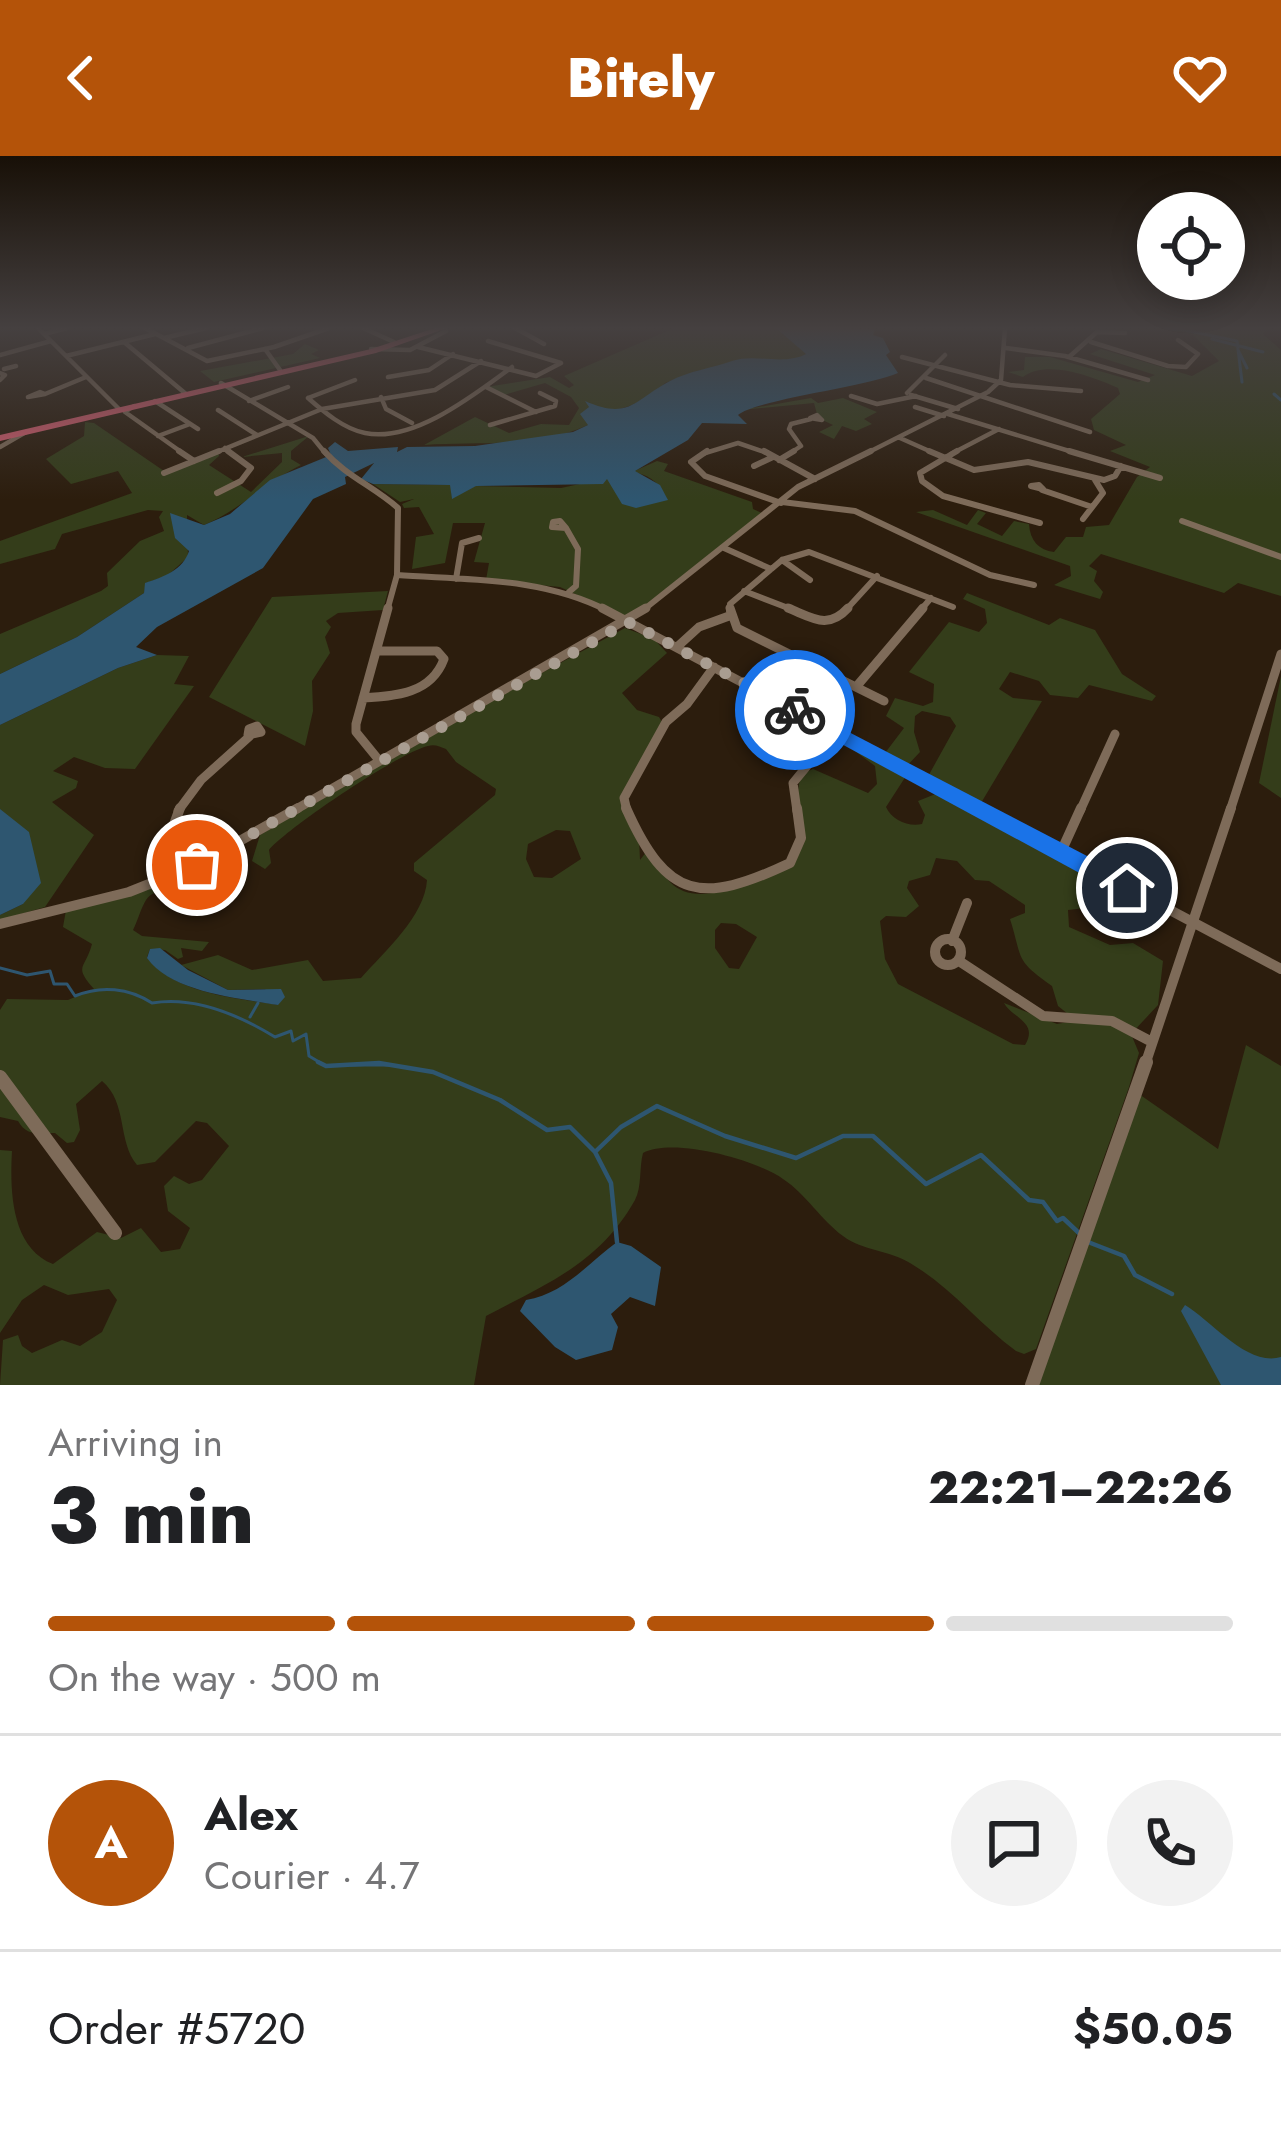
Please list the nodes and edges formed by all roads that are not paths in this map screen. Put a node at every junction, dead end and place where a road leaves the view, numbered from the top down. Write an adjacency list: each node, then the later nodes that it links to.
1 (66, 385): 17 (street)
2 (95, 385): 25 (street)
3 (177, 385): 15 (street)
4 (217, 385): 15 (highway)
5 (225, 385): 23 (street)
6 (443, 385): 20 (street)
7 (920, 385): 18 (street)
8 (972, 385): 13 (street)
9 (982, 385): 13 (street)
10 (337, 386): 21 (street); 26 (street)
11 (288, 387): 23 (street)
12 (486, 387): 28 (street); 32 (street)
13 (989, 388): 14 (street); 29 (street); 39 (street)
14 (1082, 391)
15 (185, 392): 22 (highway); 25 (highway)
16 (540, 393): 28 (street)
17 (45, 394)
18 (911, 395): 19 (street); 29 (street)
19 (851, 396)
20 (381, 397): 21 (street); 32 (street)
21 (358, 400): 26 (street)
22 (155, 401): 25 (highway); 33 (street)
23 (249, 401): 31 (street)
24 (915, 407): 29 (street)
25 (119, 408): 41 (street); 43 (highway); 43 (highway)
26 (322, 409): 31 (street); 32 (street)
27 (218, 410): 40 (street)
28 (536, 412): 35 (street)
29 (950, 413): 34 (street); 37 (street)
30 (811, 419): 45 (street)
31 (288, 423): 40 (street); 67 (street)
32 (412, 423)
33 (190, 424): 36 (street); 41 (street)
34 (927, 424): 38 (street); 42 (street)
35 (490, 425)
36 (198, 429)
37 (999, 429): 46 (street); 49 (street)
38 (944, 432)
39 (1090, 432)
40 (257, 435): 44 (street)
41 (158, 436): 47 (street)
42 (900, 438): 46 (street); 51 (street)
43 (2, 440)
44 (224, 448): 47 (street); 55 (street)
45 (776, 458): 48 (street); 51 (street); 56 (street)
46 (943, 458): 53 (street); 60 (street)
47 (194, 460): 50 (street)
48 (754, 466)
49 (1121, 466): 52 (street); 53 (street)
50 (164, 472)
51 (815, 478): 56 (street)
52 (1160, 478)
53 (1095, 480): 57 (street)
54 (1042, 490): 57 (street)
55 (217, 493)
56 (782, 503): 63 (street); 71 (street)
57 (1092, 507): 58 (street)
58 (1083, 519)
59 (1182, 521): 64 (street)
60 (1040, 523)
61 (566, 528): 73 (street)
62 (479, 538): 69 (street)
63 (724, 548): 66 (street); 77 (street)
64 (1281, 557)
65 (782, 560): 66 (street); 68 (street); 70 (street)
66 (771, 568): 72 (street)
67 (397, 574): 69 (street); 79 (street)
68 (877, 576): 72 (street); 74 (street)
69 (455, 579): 73 (street)
70 (810, 580)
71 (1034, 585)
72 (744, 591): 76 (street)
73 (569, 592): 77 (street)
74 (931, 598): 75 (street); 82 (street)
75 (953, 607)
76 (729, 616): 78 (street); 82 (street)
77 (628, 622): 78 (street); 88 (street)
78 (677, 647): 81 (street)
79 (376, 651): 83 (street); 83 (street)
80 (1281, 655): 92 (street)
81 (714, 667): 85 (street); 85 (street)
82 (856, 687): 84 (street)
83 (364, 698): 88 (street)
84 (884, 700)
85 (835, 732): 89 (street)
86 (1115, 734): 89 (street)
87 (250, 736): 90 (street)
88 (378, 759): 90 (street)
89 (1061, 853): 92 (street)
90 (176, 874): 93 (street)
91 (967, 903): 94 (street)
92 (1194, 923): 96 (street); 97 (street)
93 (0, 924)
94 (952, 941): 95 (street); 95 (street)
95 (959, 962): 97 (street)
96 (1281, 969)
97 (1152, 1042): 100 (street)
98 (0, 1077): 99 (street)
99 (115, 1233)
100 (1032, 1385)

